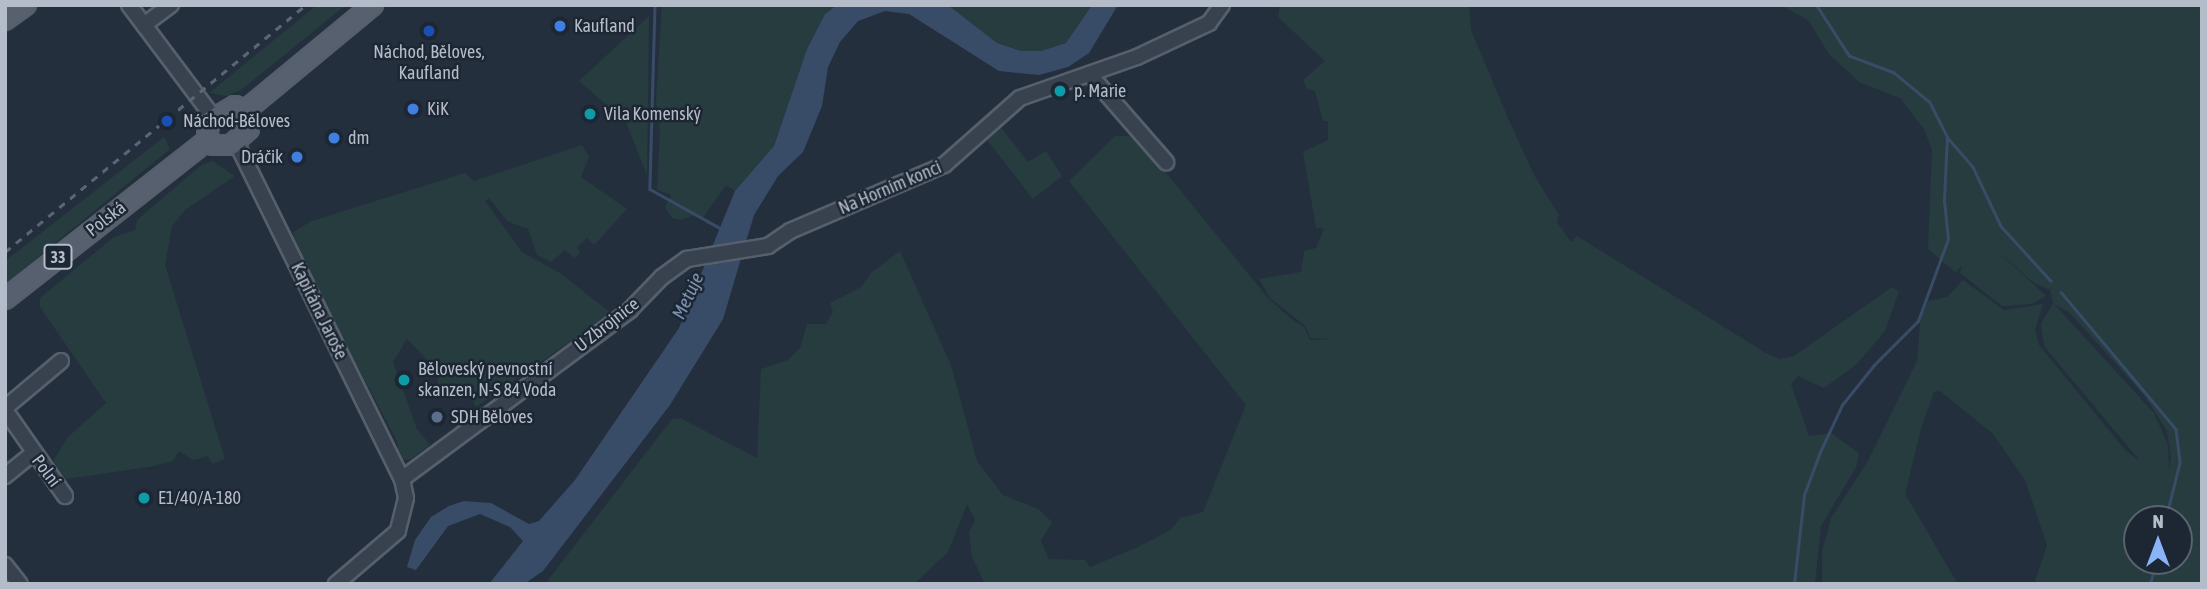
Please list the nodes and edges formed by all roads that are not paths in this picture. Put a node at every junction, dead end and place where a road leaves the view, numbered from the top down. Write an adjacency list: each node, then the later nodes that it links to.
1 (26, 5): 6 (main road)
2 (129, 5): 7 (street)
3 (170, 5): 7 (street)
4 (373, 5): 9 (main road)
5 (1222, 5): 8 (street, Na Horním konci)
6 (5, 20)
7 (144, 24): 10 (street)
8 (1090, 75): 13 (street); 14 (street, Na Horním konci)
9 (246, 110): 10 (main road); 12 (main road)
10 (213, 117): 11 (main road)
11 (208, 140): 12 (main road); 15 (main road, Polská / 33)
12 (236, 142): 20 (street, Kapitána Jaroše)
13 (1166, 162)
14 (754, 250): 20 (street, U Zbrojnice)
15 (5, 299)
16 (61, 361): 17 (street, Polní)
17 (5, 409): 18 (street, Polní)
18 (33, 453): 19 (street); 21 (street, Polní)
19 (5, 476)
20 (402, 479): 24 (street)
21 (65, 496)
22 (5, 565): 23 (street)
23 (20, 584)
24 (336, 584)

